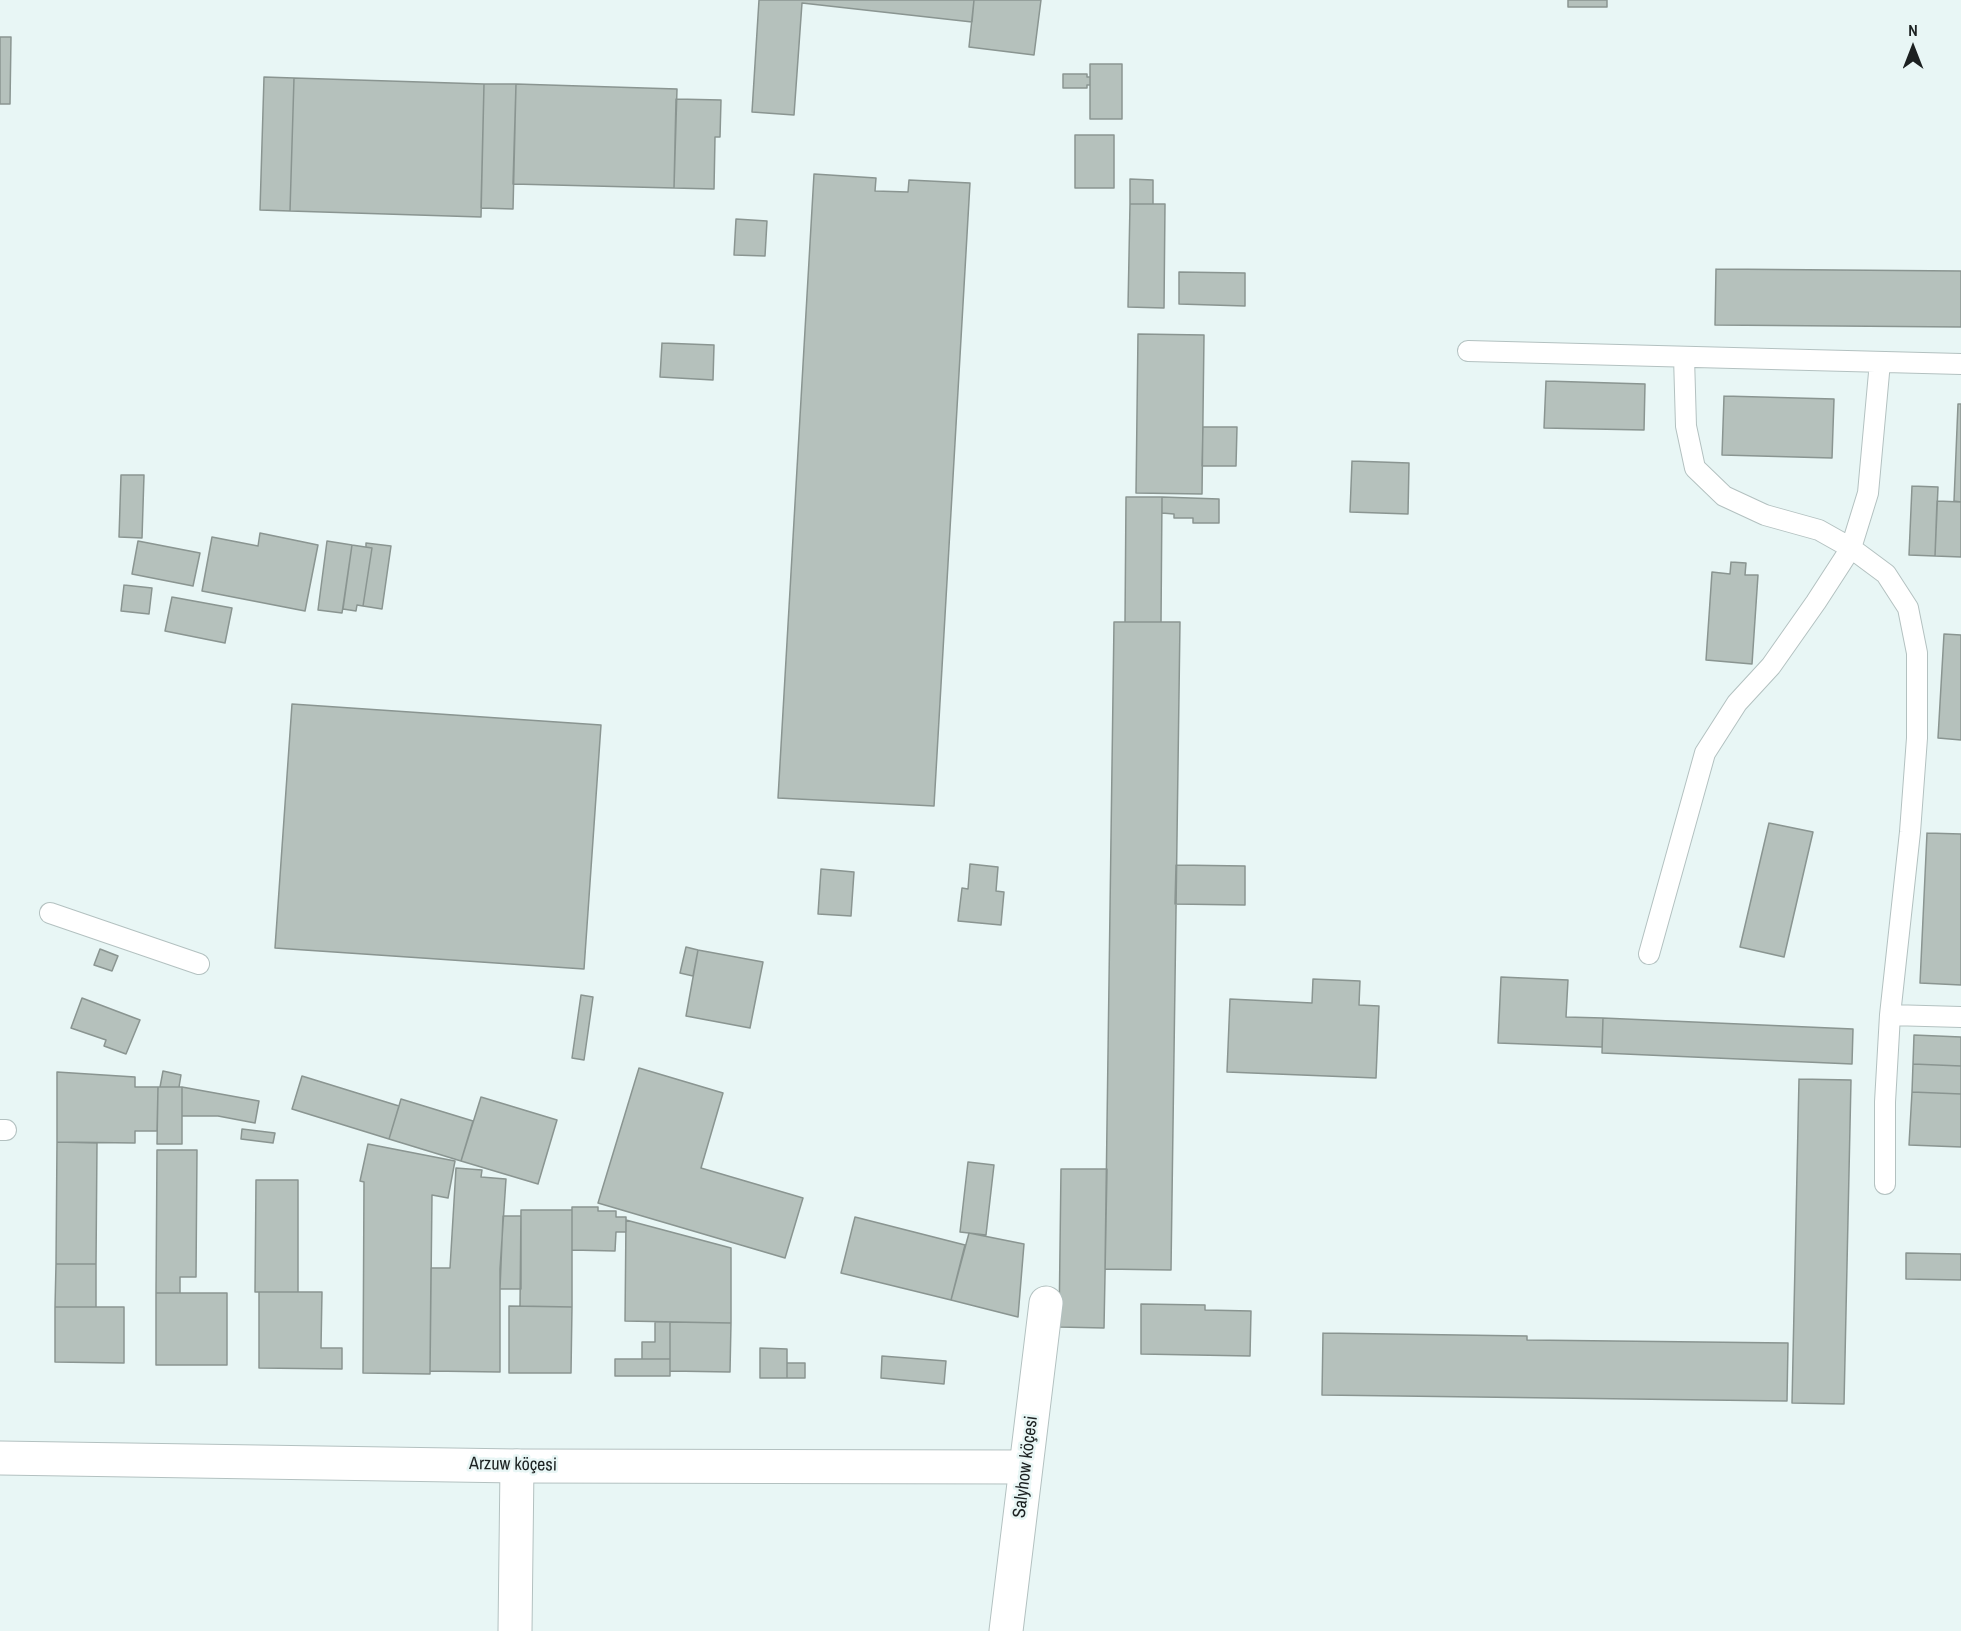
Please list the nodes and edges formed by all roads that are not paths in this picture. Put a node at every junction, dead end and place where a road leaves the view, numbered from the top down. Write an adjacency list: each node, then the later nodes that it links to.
1 (1468, 351): 2 (lane)
2 (1684, 357): 3 (lane); 5 (lane)
3 (1880, 362): 4 (lane); 5 (lane)
4 (1961, 364)
5 (1851, 548): 7 (lane); 9 (lane)
6 (50, 913): 8 (lane)
7 (1649, 954)
8 (199, 964)
9 (1890, 1015): 10 (lane); 11 (lane)
10 (1961, 1017)
11 (1885, 1184)
12 (1046, 1303): 15 (street, Salyhow köçesi)
13 (0, 1458): 14 (street, Arzuw köçesi)
14 (517, 1466): 15 (street, Arzuw köçesi); 16 (street)
15 (1026, 1467): 17 (street, Salyhow köçesi)
16 (515, 1631)
17 (1006, 1631)

